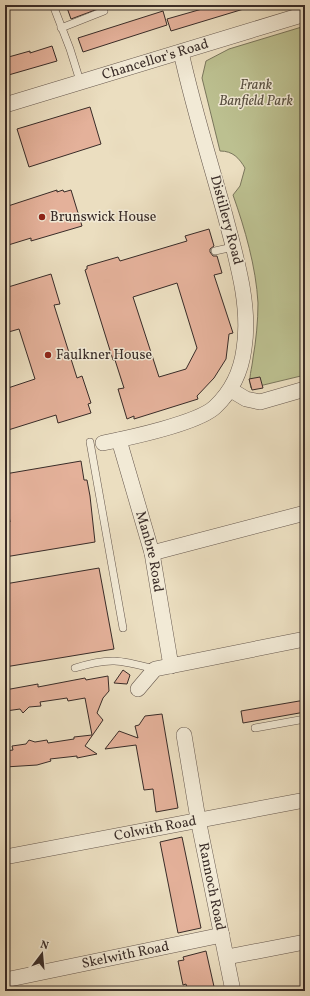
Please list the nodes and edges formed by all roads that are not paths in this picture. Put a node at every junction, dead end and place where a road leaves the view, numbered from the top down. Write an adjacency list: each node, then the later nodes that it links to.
1 (53, 5): 4 (lane)
2 (104, 11): 4 (lane)
3 (305, 14): 5 (street, Chancellor's Road)
4 (61, 28): 6 (lane)
5 (181, 52): 6 (street, Chancellor's Road); 8 (street, Distillery Road)
6 (80, 81): 7 (street, Chancellor's Road)
7 (5, 104)
8 (233, 247): 9 (lane); 11 (street, Distillery Road)
9 (215, 251)
10 (305, 389): 11 (street)
11 (231, 390): 12 (street, Distillery Road)
12 (119, 440): 13 (street, Distillery Road); 15 (street, Manbre Road)
13 (97, 443): 16 (lane)
14 (305, 513): 15 (street)
15 (152, 553): 18 (street, Manbre Road)
16 (123, 628)
17 (305, 639): 18 (street)
18 (170, 666): 20 (street)
19 (75, 668): 20 (lane)
20 (155, 669): 21 (street)
21 (138, 689)
22 (305, 719): 23 (lane)
23 (255, 728)
24 (184, 735): 26 (street, Rannoch Road)
25 (305, 800): 26 (street, Colwith Road)
26 (198, 819): 27 (street, Colwith Road); 28 (street, Rannoch Road)
27 (5, 857)
28 (222, 935): 30 (street, Rannoch Road); 31 (street, Skelwith Road)
29 (305, 942): 30 (street)
30 (227, 957): 32 (street, Rannoch Road)
31 (5, 980)
32 (233, 991)

